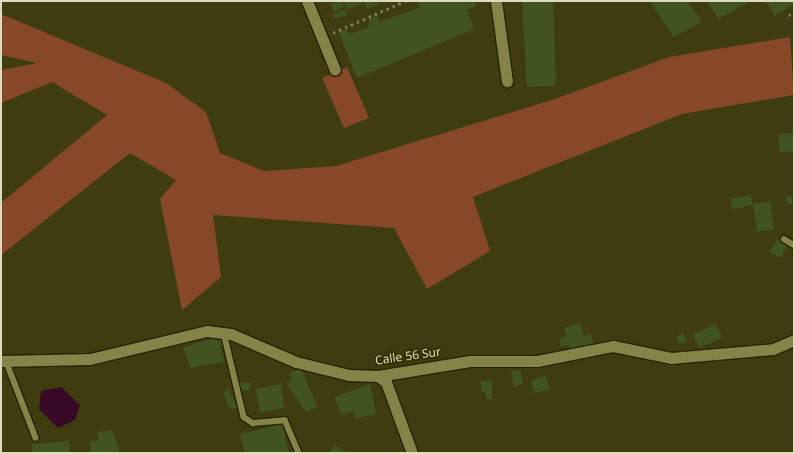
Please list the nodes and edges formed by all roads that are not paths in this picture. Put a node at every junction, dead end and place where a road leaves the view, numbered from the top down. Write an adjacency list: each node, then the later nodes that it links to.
1 (307, 1): 3 (street)
2 (496, 1): 4 (street)
3 (335, 70)
4 (507, 81)
5 (784, 240): 6 (lane)
6 (794, 245)
7 (224, 333): 9 (street, Calle 56 Sur); 10 (street, Calle 56 Sur); 12 (lane)
8 (794, 340): 10 (street, Calle 56 Sur)
9 (4, 362): 11 (lane)
10 (378, 376): 13 (street)
11 (36, 438)
12 (299, 453)
13 (412, 453)

